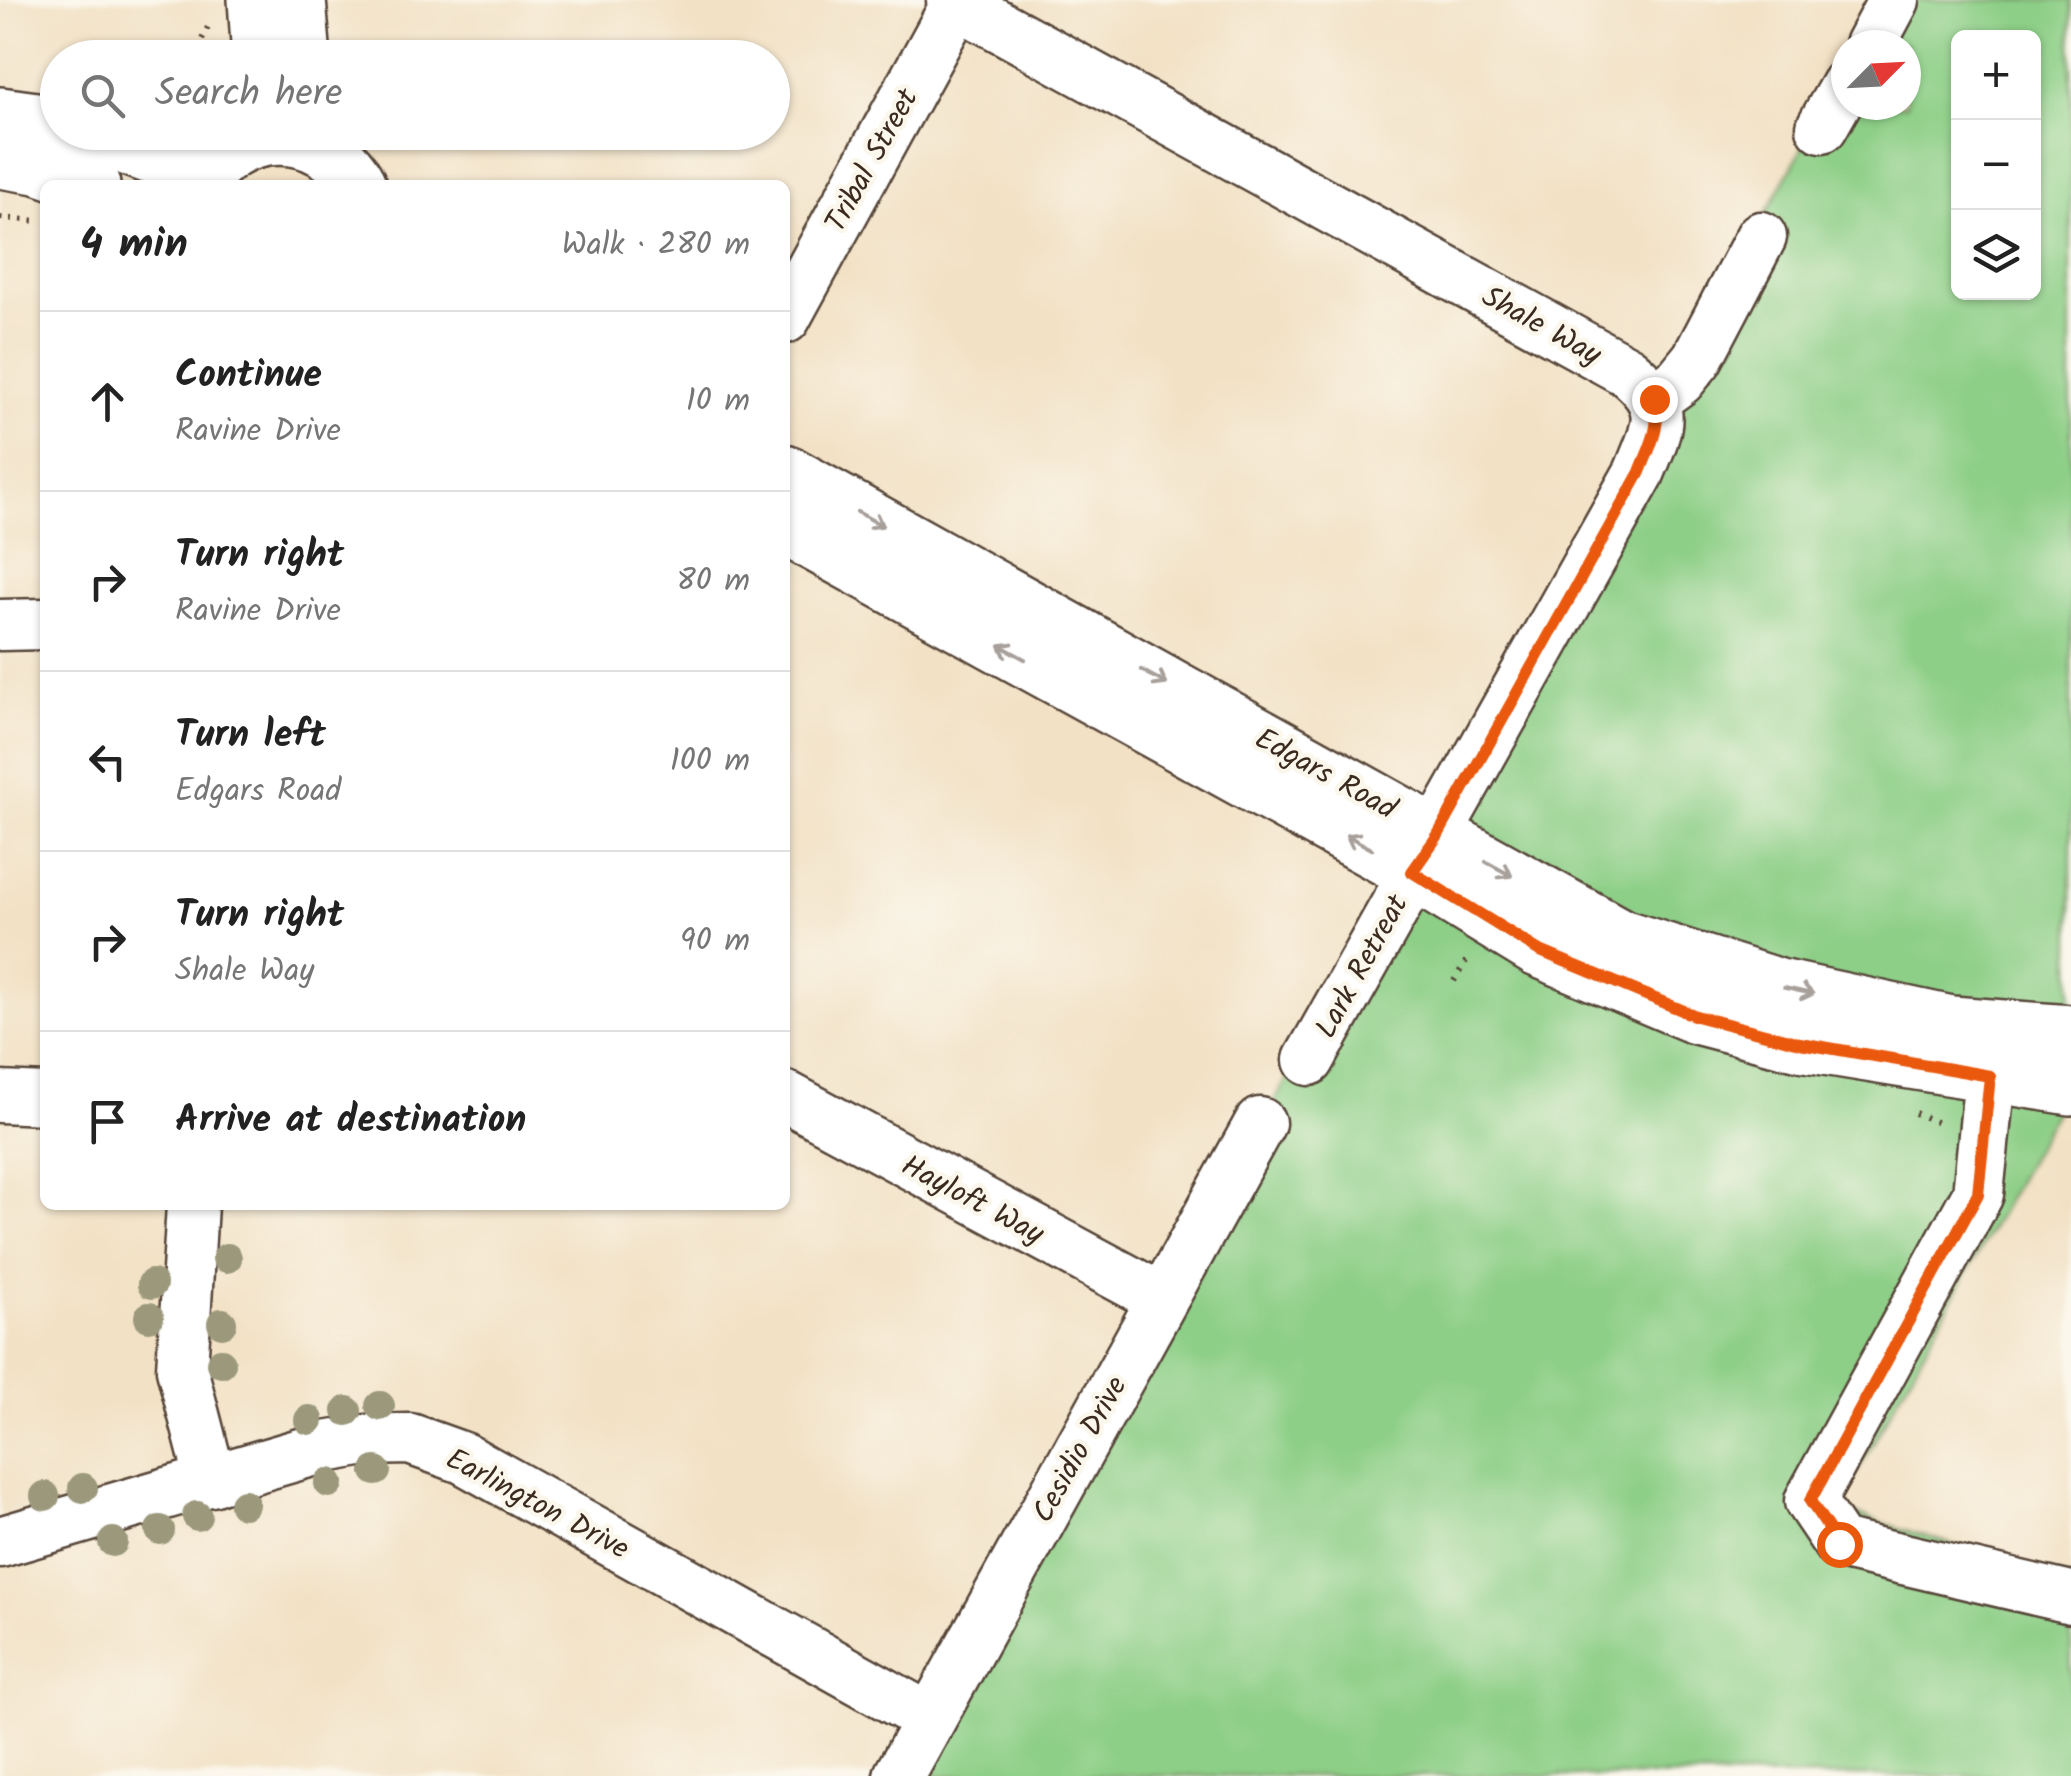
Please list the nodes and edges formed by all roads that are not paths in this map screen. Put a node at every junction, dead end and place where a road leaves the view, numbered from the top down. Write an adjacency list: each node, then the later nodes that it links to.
1 (298, 0): 7 (street)
2 (1894, 0): 5 (street)
3 (955, 1): 15 (street, Tribal Street); 16 (street, Shale Way)
4 (232, 9): 6 (street)
5 (1878, 30)
6 (250, 40)
7 (301, 40)
8 (0, 115): 9 (street)
9 (40, 121)
10 (136, 150): 11 (street)
11 (223, 157)
12 (0, 160): 13 (street)
13 (77, 180)
14 (1762, 237): 16 (street)
15 (790, 309)
16 (1654, 399): 21 (street)
17 (790, 475): 21 (street, Edgars Road, one-way to 21)
18 (790, 530): 21 (street, Edgars Road, one-way to 18)
19 (40, 624): 20 (street)
20 (0, 625)
21 (1425, 853): 22 (street, Edgars Road, one-way to 22); 23 (street, Lark Retreat); 24 (street, Edgars Road)
22 (2071, 1033)
23 (1309, 1060)
24 (1990, 1076): 25 (street, Edgars Road); 34 (street)
25 (2071, 1087)
26 (0, 1097): 27 (street)
27 (40, 1099)
28 (790, 1099): 31 (street, Hayloft Way)
29 (1260, 1123): 31 (street, Cesidio Drive)
30 (192, 1210): 32 (street)
31 (1162, 1299): 35 (street, Cesidio Drive)
32 (211, 1480): 33 (street, Earlington Drive); 35 (street, Earlington Drive)
33 (0, 1542)
34 (2071, 1598)
35 (930, 1719): 36 (street, Cesidio Drive)
36 (899, 1776)

